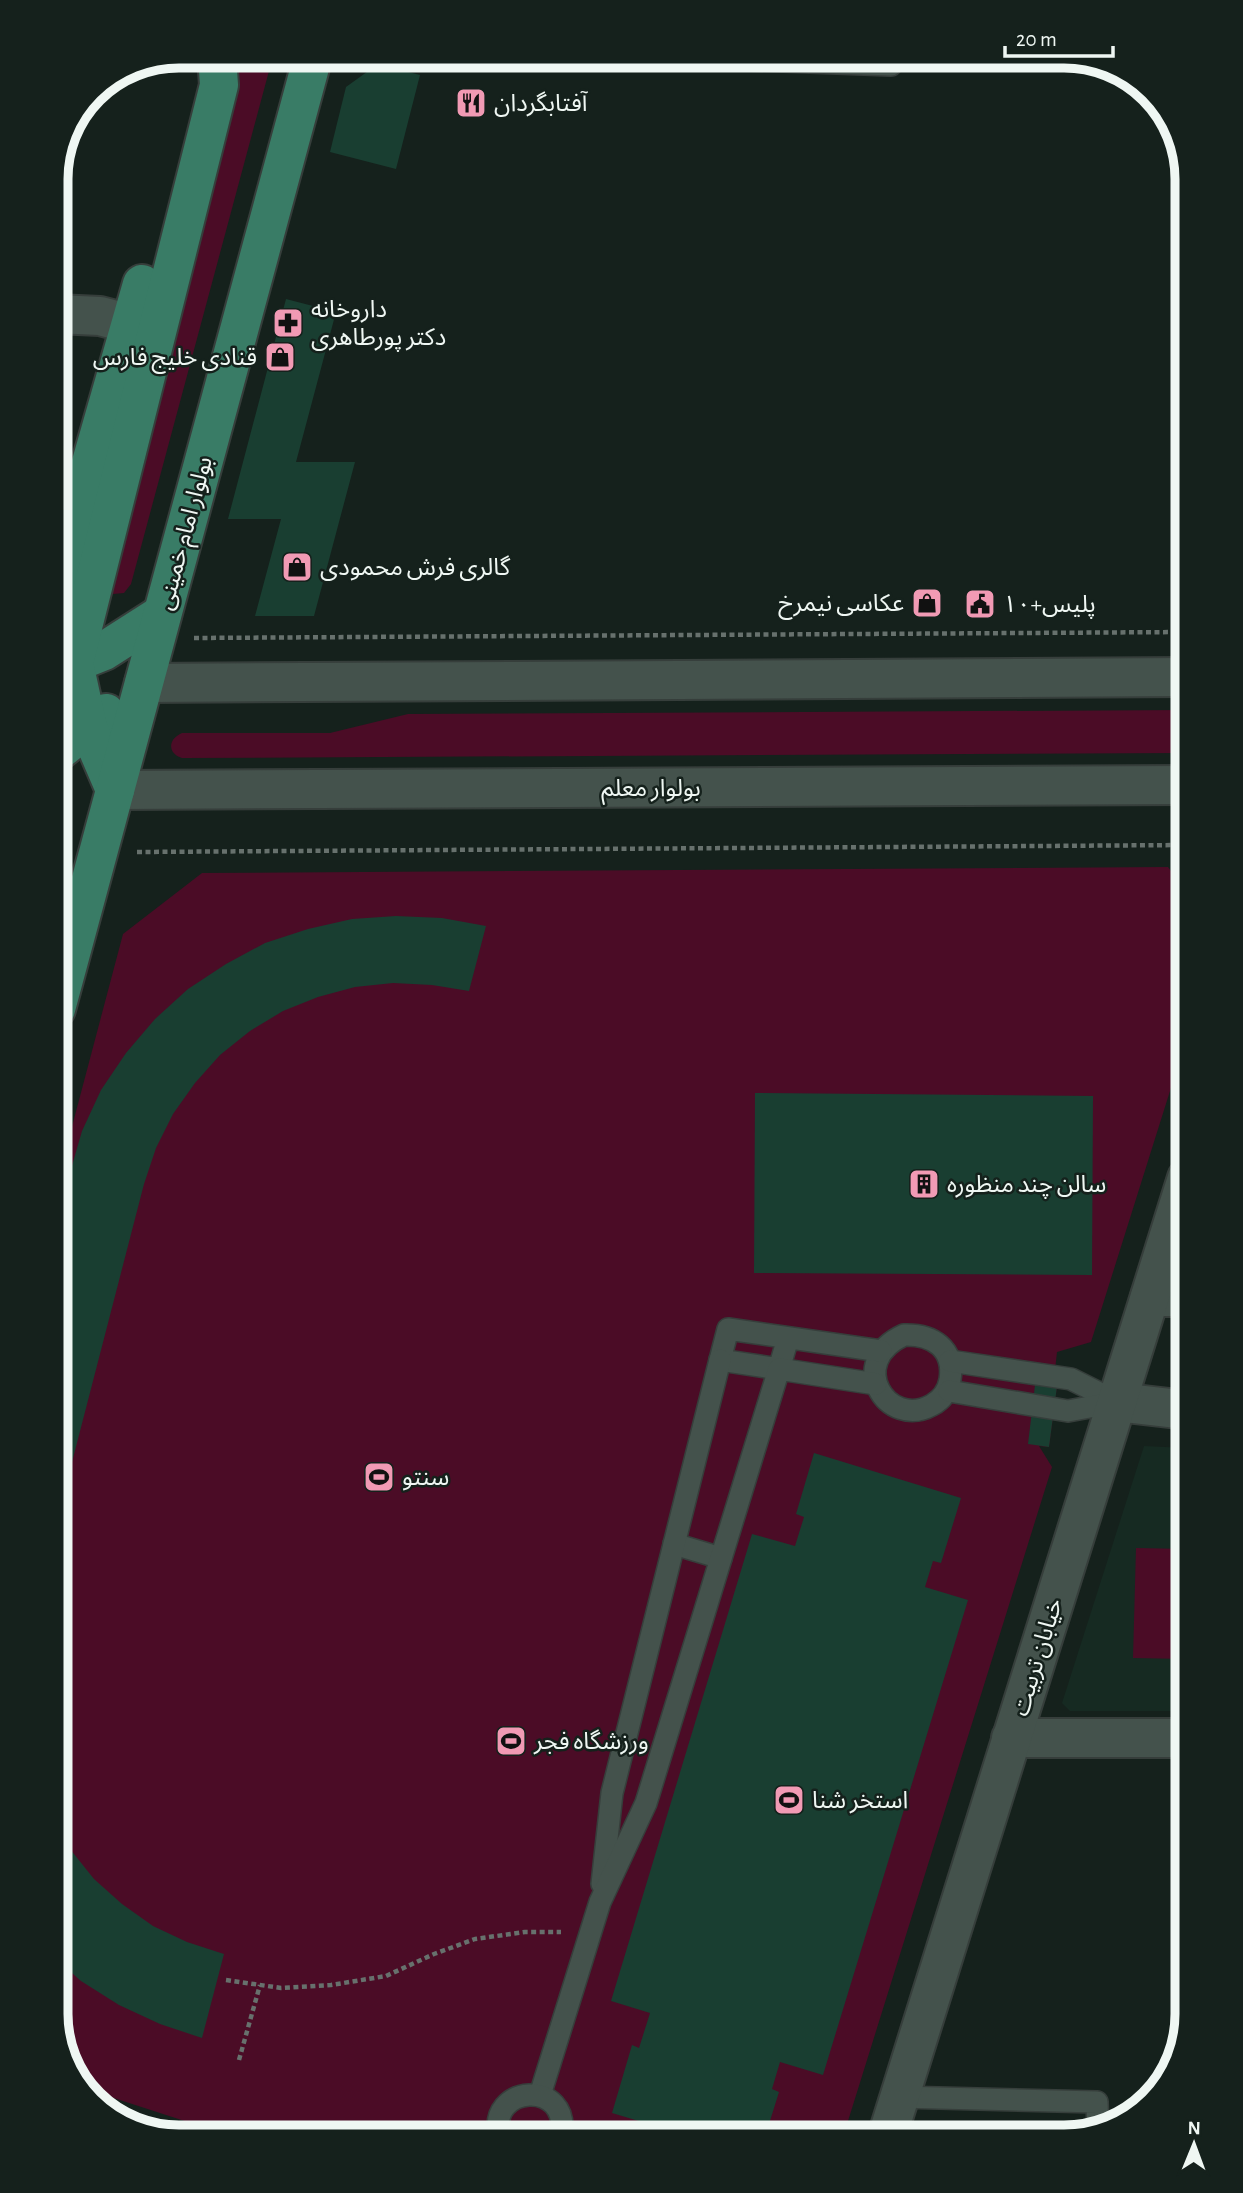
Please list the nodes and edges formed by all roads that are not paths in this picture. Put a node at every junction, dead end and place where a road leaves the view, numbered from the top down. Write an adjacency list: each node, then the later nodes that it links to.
1 (200, 68): 5 (main road)
2 (218, 68): 8 (main road)
3 (310, 68): 7 (main road, بولوار امام خمینی)
4 (68, 315): 5 (main road)
5 (131, 324): 6 (main road)
6 (68, 543)
7 (176, 626): 8 (main road); 10 (main road, بولوار امام خمینی)
8 (74, 663): 11 (main road)
9 (1175, 677): 10 (main road)
10 (144, 683): 11 (main road); 14 (main road, بولوار امام خمینی)
11 (88, 727): 12 (main road); 14 (main road)
12 (68, 743)
13 (1175, 785): 14 (main road, بولوار معلم)
14 (115, 790): 15 (main road, بولوار امام خمینی)
15 (68, 964)
16 (1175, 1217): 17 (main road, خیابان تربیت)
17 (1150, 1297): 18 (main road); 26 (main road, خیابان تربیت)
18 (1175, 1297)
19 (788, 1338): 20 (lane); 21 (lane); 23 (lane)
20 (881, 1351): 22 (lane); 24 (lane)
21 (720, 1360): 23 (lane); 28 (lane)
22 (950, 1361): 25 (lane); 26 (lane)
23 (779, 1369): 24 (lane); 29 (lane)
24 (876, 1384): 25 (lane)
25 (948, 1391): 26 (lane)
26 (1117, 1402): 27 (main road); 30 (main road, خیابان تربیت)
27 (1175, 1409)
28 (674, 1544): 29 (lane); 32 (lane)
29 (721, 1558): 32 (lane)
30 (1012, 1738): 31 (main road); 34 (main road, خیابان تربیت)
31 (1175, 1738)
32 (600, 1902): 33 (lane)
33 (540, 2095): 36 (lane); 37 (lane)
34 (899, 2098): 35 (lane); 38 (main road, خیابان تربیت)
35 (1098, 2120)
36 (498, 2125)
37 (563, 2125)
38 (891, 2125)

